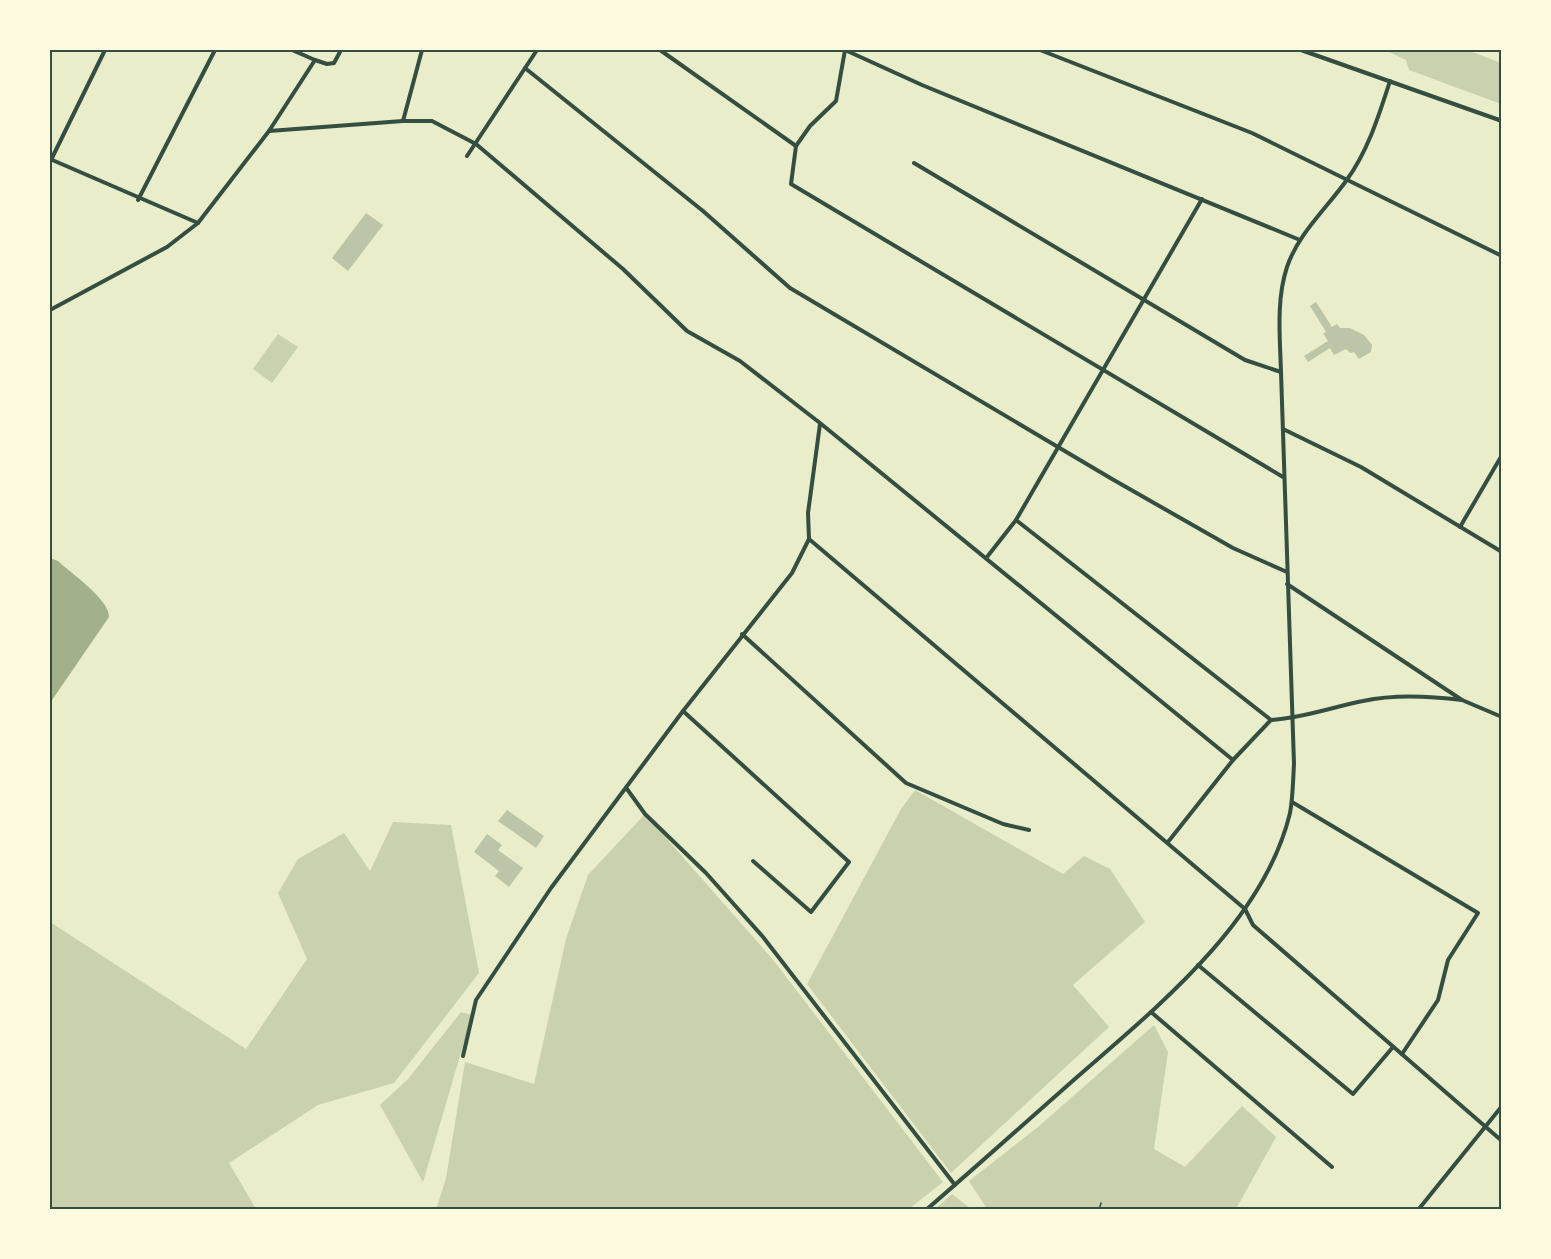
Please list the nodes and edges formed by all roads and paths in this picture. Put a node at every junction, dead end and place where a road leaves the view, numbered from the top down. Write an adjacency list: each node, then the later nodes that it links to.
1 (105, 50): 20 (street)
2 (215, 50): 24 (street)
3 (292, 50): 11 (street)
4 (340, 50): 11 (street)
5 (422, 50): 14 (street)
6 (537, 50): 12 (street)
7 (660, 50): 18 (street)
8 (845, 50): 18 (street); 23 (street)
9 (1040, 50): 22 (street)
10 (1301, 50): 13 (street)
11 (315, 60): 16 (street)
12 (525, 68): 17 (street); 34 (street)
13 (1390, 81): 15 (street); 22 (street)
14 (403, 121): 16 (street); 17 (street)
15 (1502, 122)
16 (269, 131): 25 (street)
17 (476, 144): 19 (street); 32 (street)
18 (796, 146): 30 (street)
19 (467, 156)
20 (50, 160): 24 (street)
21 (914, 163): 28 (street)
22 (1347, 180): 26 (street); 27 (street)
23 (1202, 199): 26 (street); 28 (street)
24 (138, 200): 25 (street)
25 (198, 223): 29 (street)
26 (1300, 240): 31 (street)
27 (1502, 256)
28 (1142, 300): 30 (street); 31 (street)
29 (50, 310)
30 (1103, 371): 34 (street); 36 (street)
31 (1281, 372): 33 (street)
32 (820, 423): 39 (street); 41 (street)
33 (1282, 429): 36 (street); 38 (street)
34 (1060, 446): 37 (street); 42 (street)
35 (1502, 455): 38 (street)
36 (1283, 477): 42 (street)
37 (1016, 520): 41 (street); 49 (street)
38 (1460, 527): 40 (street)
39 (809, 539): 44 (street); 54 (street)
40 (1502, 552)
41 (987, 557): 50 (street)
42 (1287, 572): 43 (street)
43 (1287, 584): 45 (street); 48 (street)
44 (742, 634): 46 (street); 53 (street)
45 (1462, 700): 47 (street); 48 (street)
46 (683, 711): 51 (street); 55 (street)
47 (1502, 717)
48 (1293, 719): 49 (street); 52 (street)
49 (1271, 720): 50 (street)
50 (1233, 760): 54 (street)
51 (627, 789): 61 (street); 66 (street)
52 (1292, 802): 56 (street); 60 (street)
53 (1029, 830)
54 (1168, 842): 56 (street)
55 (753, 861)
56 (1245, 909): 57 (street); 59 (street)
57 (1198, 965): 58 (street); 59 (street)
58 (1151, 1012): 65 (street); 66 (street)
59 (1393, 1047): 60 (street)
60 (1402, 1054): 63 (street)
61 (463, 1056)
62 (1502, 1106): 63 (street)
63 (1484, 1128): 64 (street); 70 (street)
64 (1502, 1141)
65 (1332, 1167)
66 (955, 1185): 68 (street)
67 (1101, 1203): 69 (path)
68 (926, 1209)
69 (1099, 1209)
70 (1418, 1209)

